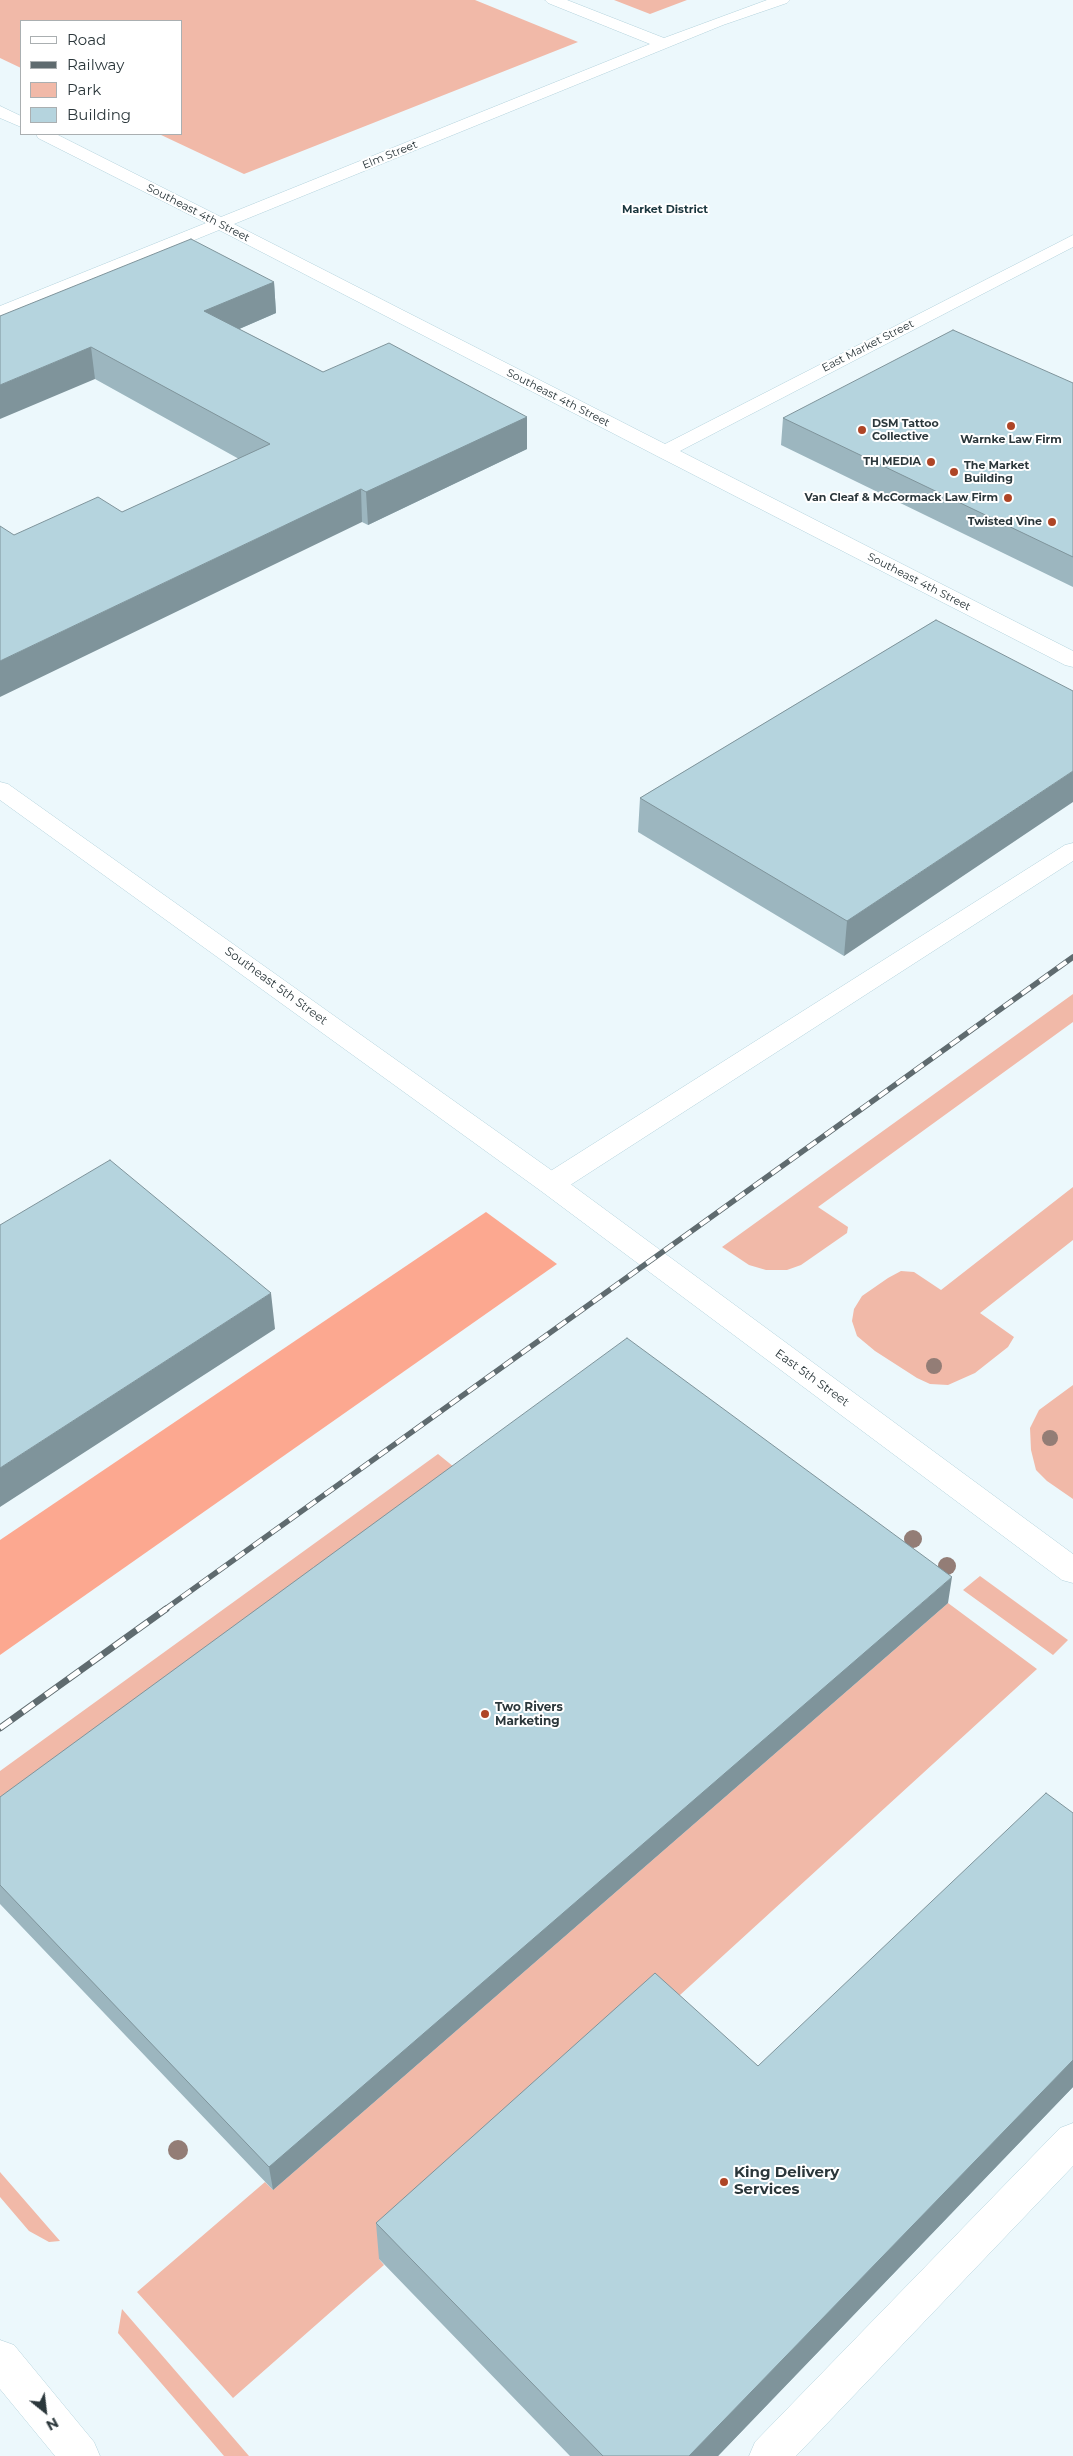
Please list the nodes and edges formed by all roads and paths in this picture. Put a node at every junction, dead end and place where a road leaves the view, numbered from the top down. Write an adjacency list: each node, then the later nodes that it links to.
1 (553, 0): 3 (street)
2 (782, 0): 3 (street, Elm Street)
3 (664, 44): 7 (street, Elm Street)
4 (0, 111): 5 (street)
5 (20, 121)
6 (46, 135): 7 (street, Southeast 4th Street)
7 (220, 224): 9 (street, Elm Street); 10 (street, Southeast 4th Street)
8 (1073, 240): 10 (street, East Market Street)
9 (0, 313)
10 (664, 452): 11 (street, Southeast 4th Street)
11 (1073, 660)
12 (2, 792): 14 (street, Southeast 5th Street)
13 (1073, 850): 14 (street)
14 (551, 1184): 15 (street, East 5th Street)
15 (1073, 1571)
16 (1073, 2140): 19 (street)
17 (0, 2358): 18 (street)
18 (80, 2456)
19 (768, 2456)

